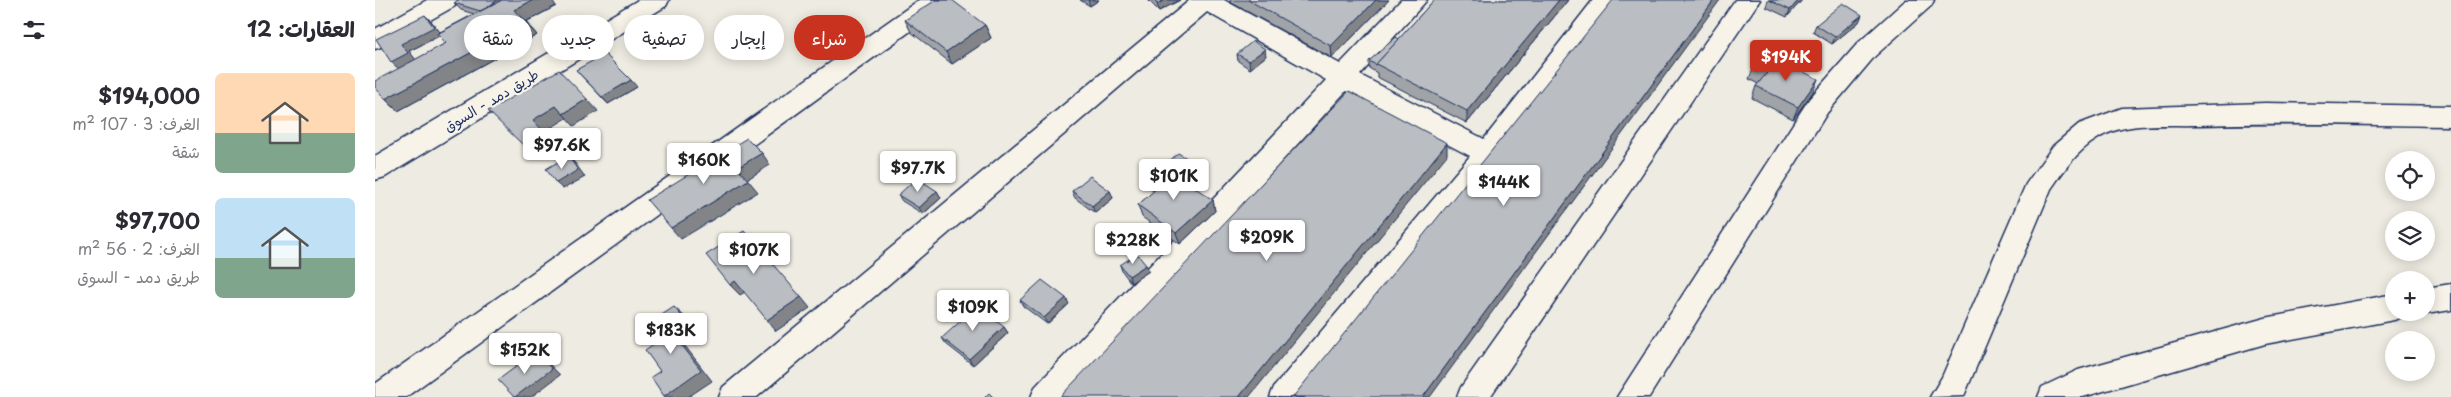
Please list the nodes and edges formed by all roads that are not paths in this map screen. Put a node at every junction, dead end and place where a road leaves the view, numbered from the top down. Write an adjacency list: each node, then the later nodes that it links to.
1 (446, 0): 9 (street)
2 (657, 0): 13 (street, طريق دمد - السوق)
3 (936, 0): 17 (street)
4 (1206, 0): 10 (street); 18 (street)
5 (1415, 0): 10 (street)
6 (1606, 0): 12 (street)
7 (1748, 0): 21 (street)
8 (1922, 0): 22 (street)
9 (375, 40)
10 (1342, 77): 12 (street); 19 (street)
11 (2451, 116): 23 (street)
12 (1488, 153): 20 (street)
13 (375, 169)
14 (2451, 297): 15 (street)
15 (2435, 300)
16 (2385, 309): 24 (street)
17 (381, 397)
18 (733, 397)
19 (1046, 397)
20 (1285, 397)
21 (1472, 397)
22 (1632, 397)
23 (1945, 397)
24 (2053, 397)

